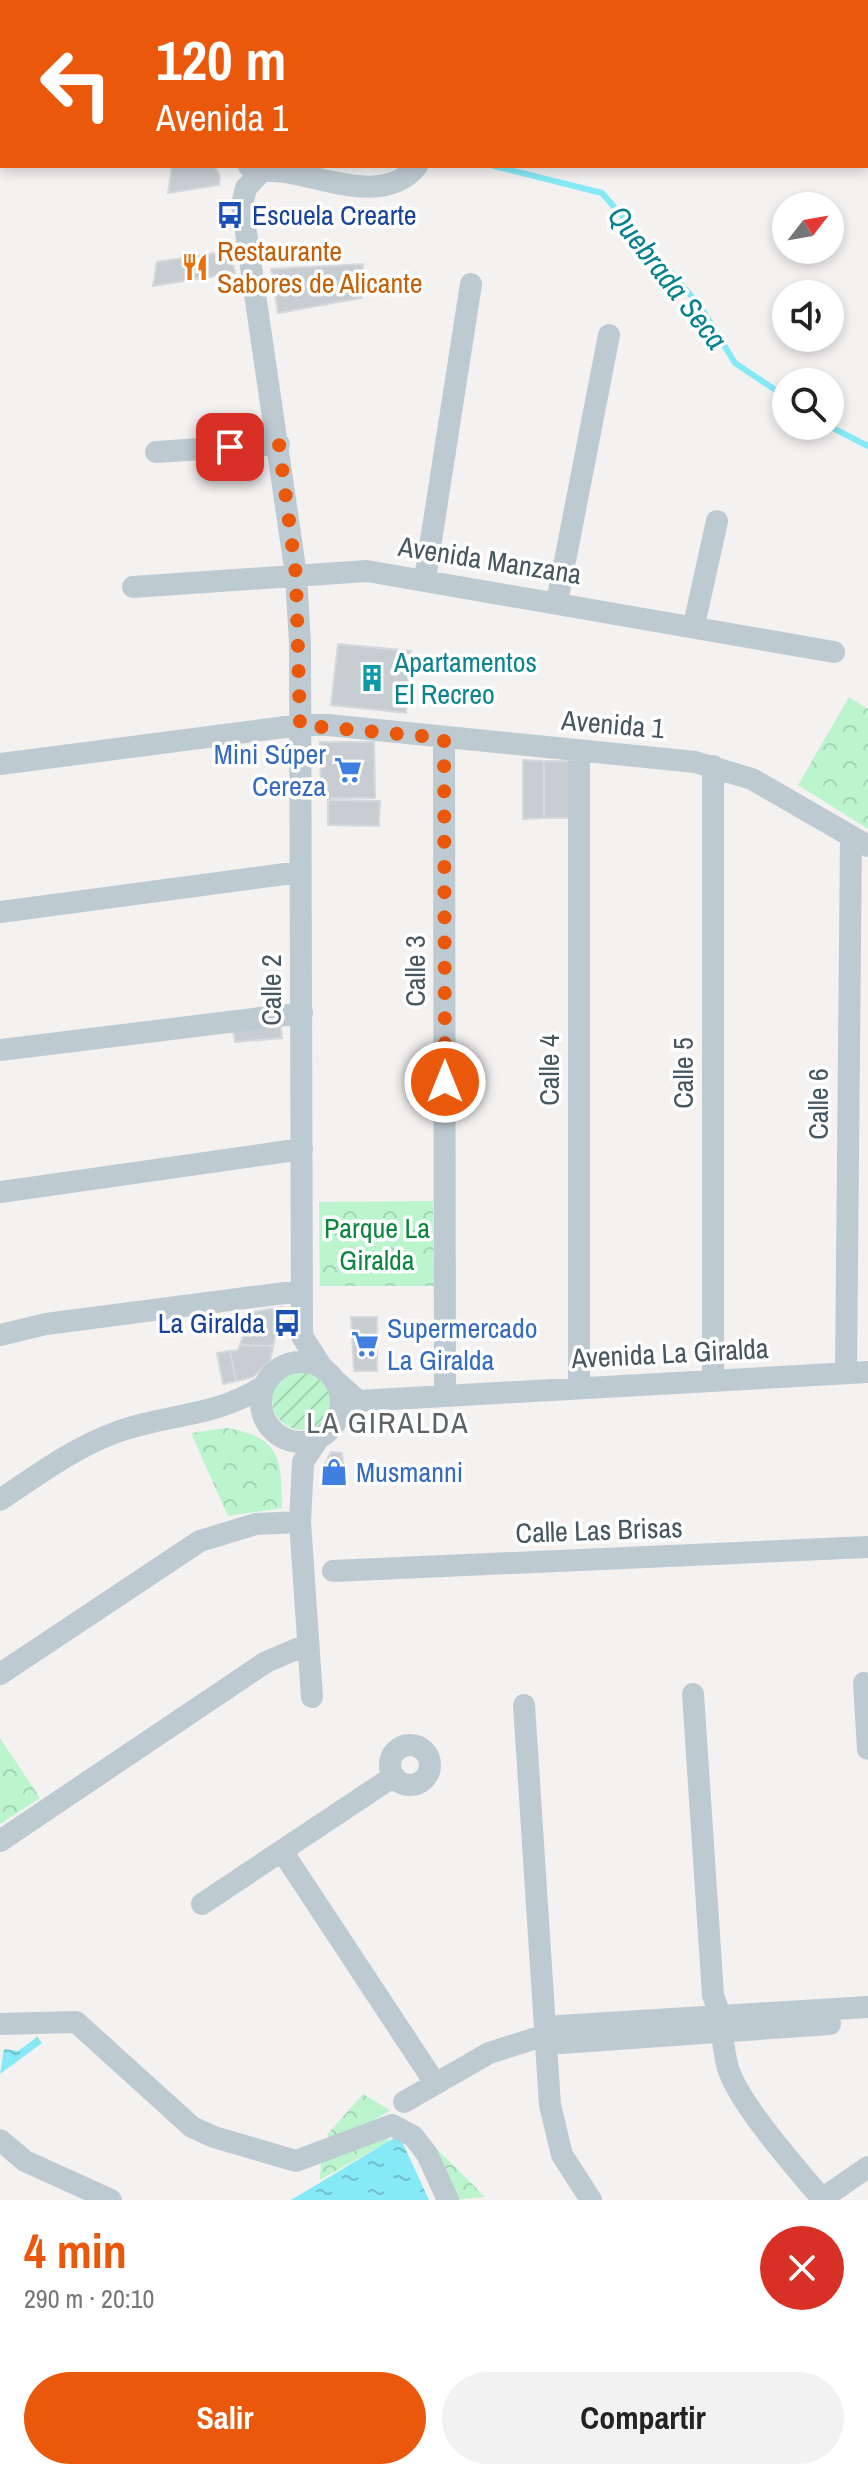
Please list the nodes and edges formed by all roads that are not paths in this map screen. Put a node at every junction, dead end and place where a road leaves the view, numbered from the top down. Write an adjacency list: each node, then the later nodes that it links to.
1 (414, 168): 2 (street)
2 (254, 169): 5 (street, Calle 2)
3 (471, 284): 9 (street)
4 (609, 335): 11 (street)
5 (279, 444): 6 (street); 8 (street, Calle 2)
6 (156, 452)
7 (717, 521): 12 (street)
8 (296, 575): 9 (street, Avenida Manzana); 10 (street, Avenida Manzana); 14 (street, Calle 2)
9 (425, 579): 11 (street, Avenida Manzana)
10 (133, 587)
11 (557, 602): 12 (street, Avenida Manzana)
12 (694, 625): 13 (street, Avenida Manzana)
13 (834, 652)
14 (300, 725): 15 (street, Avenida 1); 17 (street, Avenida 1); 20 (street, Calle 2)
15 (444, 738): 16 (street, Avenida 1); 35 (street, Calle 3)
16 (579, 752): 18 (street, Avenida 1); 34 (street, Calle 4)
17 (0, 764)
18 (713, 766): 19 (street, Avenida 1); 32 (street, Calle 5)
19 (859, 841): 30 (street, Calle 6)
20 (300, 872): 21 (street); 22 (street, Calle 2)
21 (0, 912)
22 (302, 1013): 23 (street); 24 (street, Calle 2)
23 (0, 1050)
24 (302, 1149): 25 (street); 26 (street, Calle 2)
25 (0, 1192)
26 (300, 1291): 27 (street); 28 (street, Calle 2)
27 (0, 1335)
28 (302, 1336): 29 (street, Calle 2); 31 (street)
29 (321, 1366): 31 (street); 33 (street)
30 (857, 1373): 32 (street, Avenida La Giralda)
31 (271, 1378): 37 (street); 39 (street)
32 (713, 1381): 34 (street, Avenida La Giralda)
33 (338, 1383): 36 (street); 38 (street)
34 (579, 1388): 35 (street, Avenida La Giralda)
35 (445, 1396): 36 (street, Avenida La Giralda)
36 (358, 1401): 38 (street)
37 (222, 1409): 39 (street); 43 (street)
38 (338, 1418): 40 (street)
39 (265, 1420): 41 (street)
40 (319, 1438): 41 (street); 42 (street)
41 (286, 1439): 42 (street)
42 (303, 1462): 44 (street)
43 (0, 1500)
44 (300, 1522): 47 (street); 48 (street)
45 (868, 1547): 46 (street, Calle Las Brisas)
46 (333, 1571)
47 (306, 1645): 51 (street); 55 (street)
48 (0, 1674)
49 (864, 1683): 53 (street)
50 (693, 1694): 59 (street)
51 (312, 1697)
52 (524, 1705): 62 (street)
53 (868, 1749)
54 (394, 1776): 56 (street)
55 (0, 1841)
56 (282, 1851): 57 (street); 63 (street)
57 (202, 1904)
58 (868, 2007): 59 (street)
59 (714, 2019): 60 (street); 62 (street); 70 (street)
60 (868, 2022)
61 (0, 2024): 68 (street)
62 (546, 2035): 63 (street); 69 (street)
63 (435, 2083): 64 (street)
64 (404, 2102)
65 (0, 2140): 67 (street)
66 (868, 2167): 70 (street)
67 (111, 2200)
68 (448, 2200)
69 (591, 2200)
70 (817, 2200)

